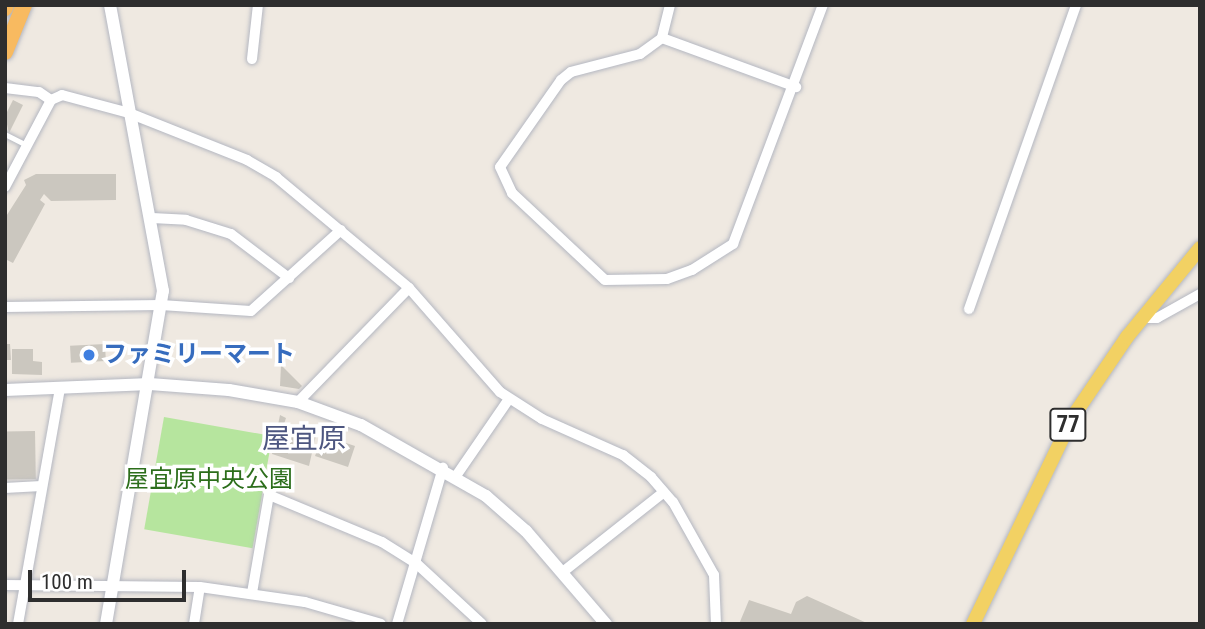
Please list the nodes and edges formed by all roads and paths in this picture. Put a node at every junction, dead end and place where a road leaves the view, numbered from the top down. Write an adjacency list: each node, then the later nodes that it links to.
1 (24, 5): 8 (highway)
2 (110, 5): 13 (street)
3 (258, 5): 9 (street)
4 (670, 5): 7 (street)
5 (823, 5): 10 (street)
6 (1076, 5): 25 (street)
7 (663, 38): 10 (street); 10 (street)
8 (5, 52)
9 (252, 60)
10 (796, 87)
11 (5, 88): 12 (street)
12 (51, 100): 13 (street); 15 (street)
13 (129, 113): 17 (street); 18 (street)
14 (5, 134): 15 (lane)
15 (27, 145): 16 (street)
16 (5, 187)
17 (152, 218): 20 (street); 23 (street)
18 (341, 230): 20 (street); 21 (street)
19 (1200, 248): 26 (main road, 77)
20 (289, 278): 23 (street)
21 (409, 288): 30 (street); 31 (street)
22 (1200, 294): 26 (street)
23 (161, 305): 24 (street); 27 (street)
24 (5, 307)
25 (969, 309)
26 (1142, 318): 52 (main road, 77)
27 (150, 384): 28 (street); 31 (street); 39 (street)
28 (60, 388): 29 (street); 34 (street)
29 (5, 390)
30 (509, 398): 33 (street); 36 (street)
31 (298, 401): 32 (street)
32 (443, 468): 33 (street); 37 (street)
33 (456, 476): 38 (street)
34 (41, 486): 35 (street); 41 (street)
35 (5, 488)
36 (664, 492): 38 (street); 51 (street)
37 (416, 564): 43 (street); 48 (street); 49 (street)
38 (564, 571): 50 (street)
39 (113, 584): 41 (street); 42 (street); 45 (street)
40 (5, 585): 41 (street)
41 (25, 585): 44 (street)
42 (200, 587): 43 (street); 46 (street)
43 (251, 593): 47 (street)
44 (18, 624)
45 (106, 624)
46 (194, 624)
47 (381, 624)
48 (397, 624)
49 (482, 624)
50 (606, 624)
51 (716, 624)
52 (973, 624)

